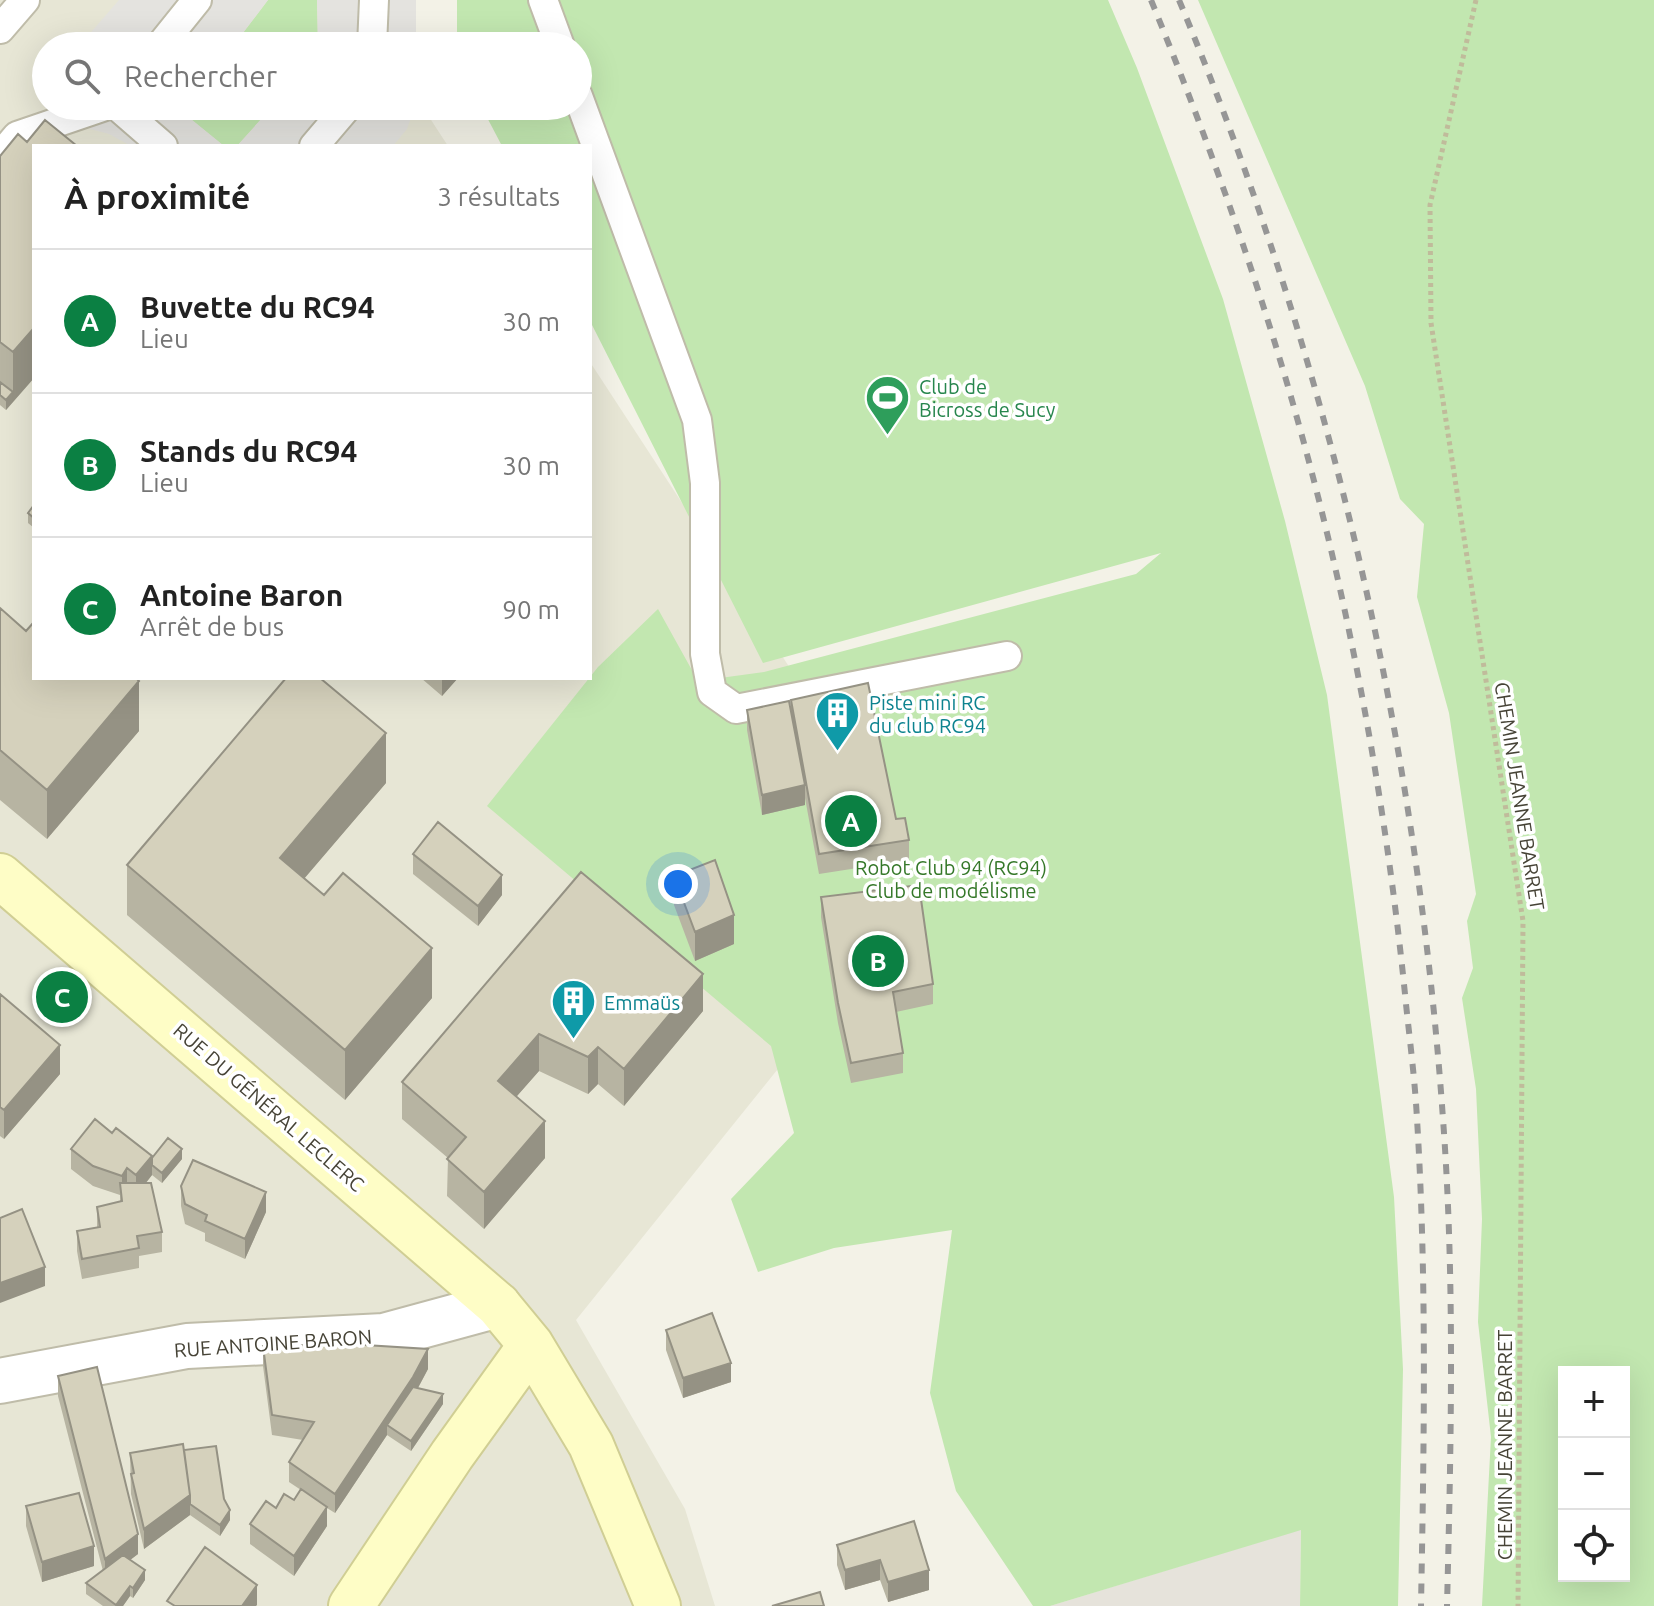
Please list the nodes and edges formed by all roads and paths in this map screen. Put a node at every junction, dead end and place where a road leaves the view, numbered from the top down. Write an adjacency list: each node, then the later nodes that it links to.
1 (25, 0): 6 (lane)
2 (197, 0): 7 (lane)
3 (374, 0): 8 (lane)
4 (543, 0): 9 (lane)
5 (1476, 0): 24 (path, CHEMIN JEANNE BARRET)
6 (0, 29)
7 (171, 32)
8 (373, 32)
9 (555, 32)
10 (64, 120): 16 (lane)
11 (133, 120): 14 (lane)
12 (336, 120): 15 (lane)
13 (587, 120): 17 (lane)
14 (161, 144)
15 (316, 144)
16 (0, 156)
17 (1007, 656)
18 (0, 876): 19 (main road, RUE DU GÉNÉRAL LECLERC)
19 (498, 1305): 20 (main road, RUE DU GÉNÉRAL LECLERC); 21 (street, RUE ANTOINE BARON)
20 (531, 1345): 22 (main road); 23 (main road, RUE DU GÉNÉRAL LECLERC)
21 (0, 1381)
22 (351, 1606)
23 (658, 1606)
24 (1518, 1606)

